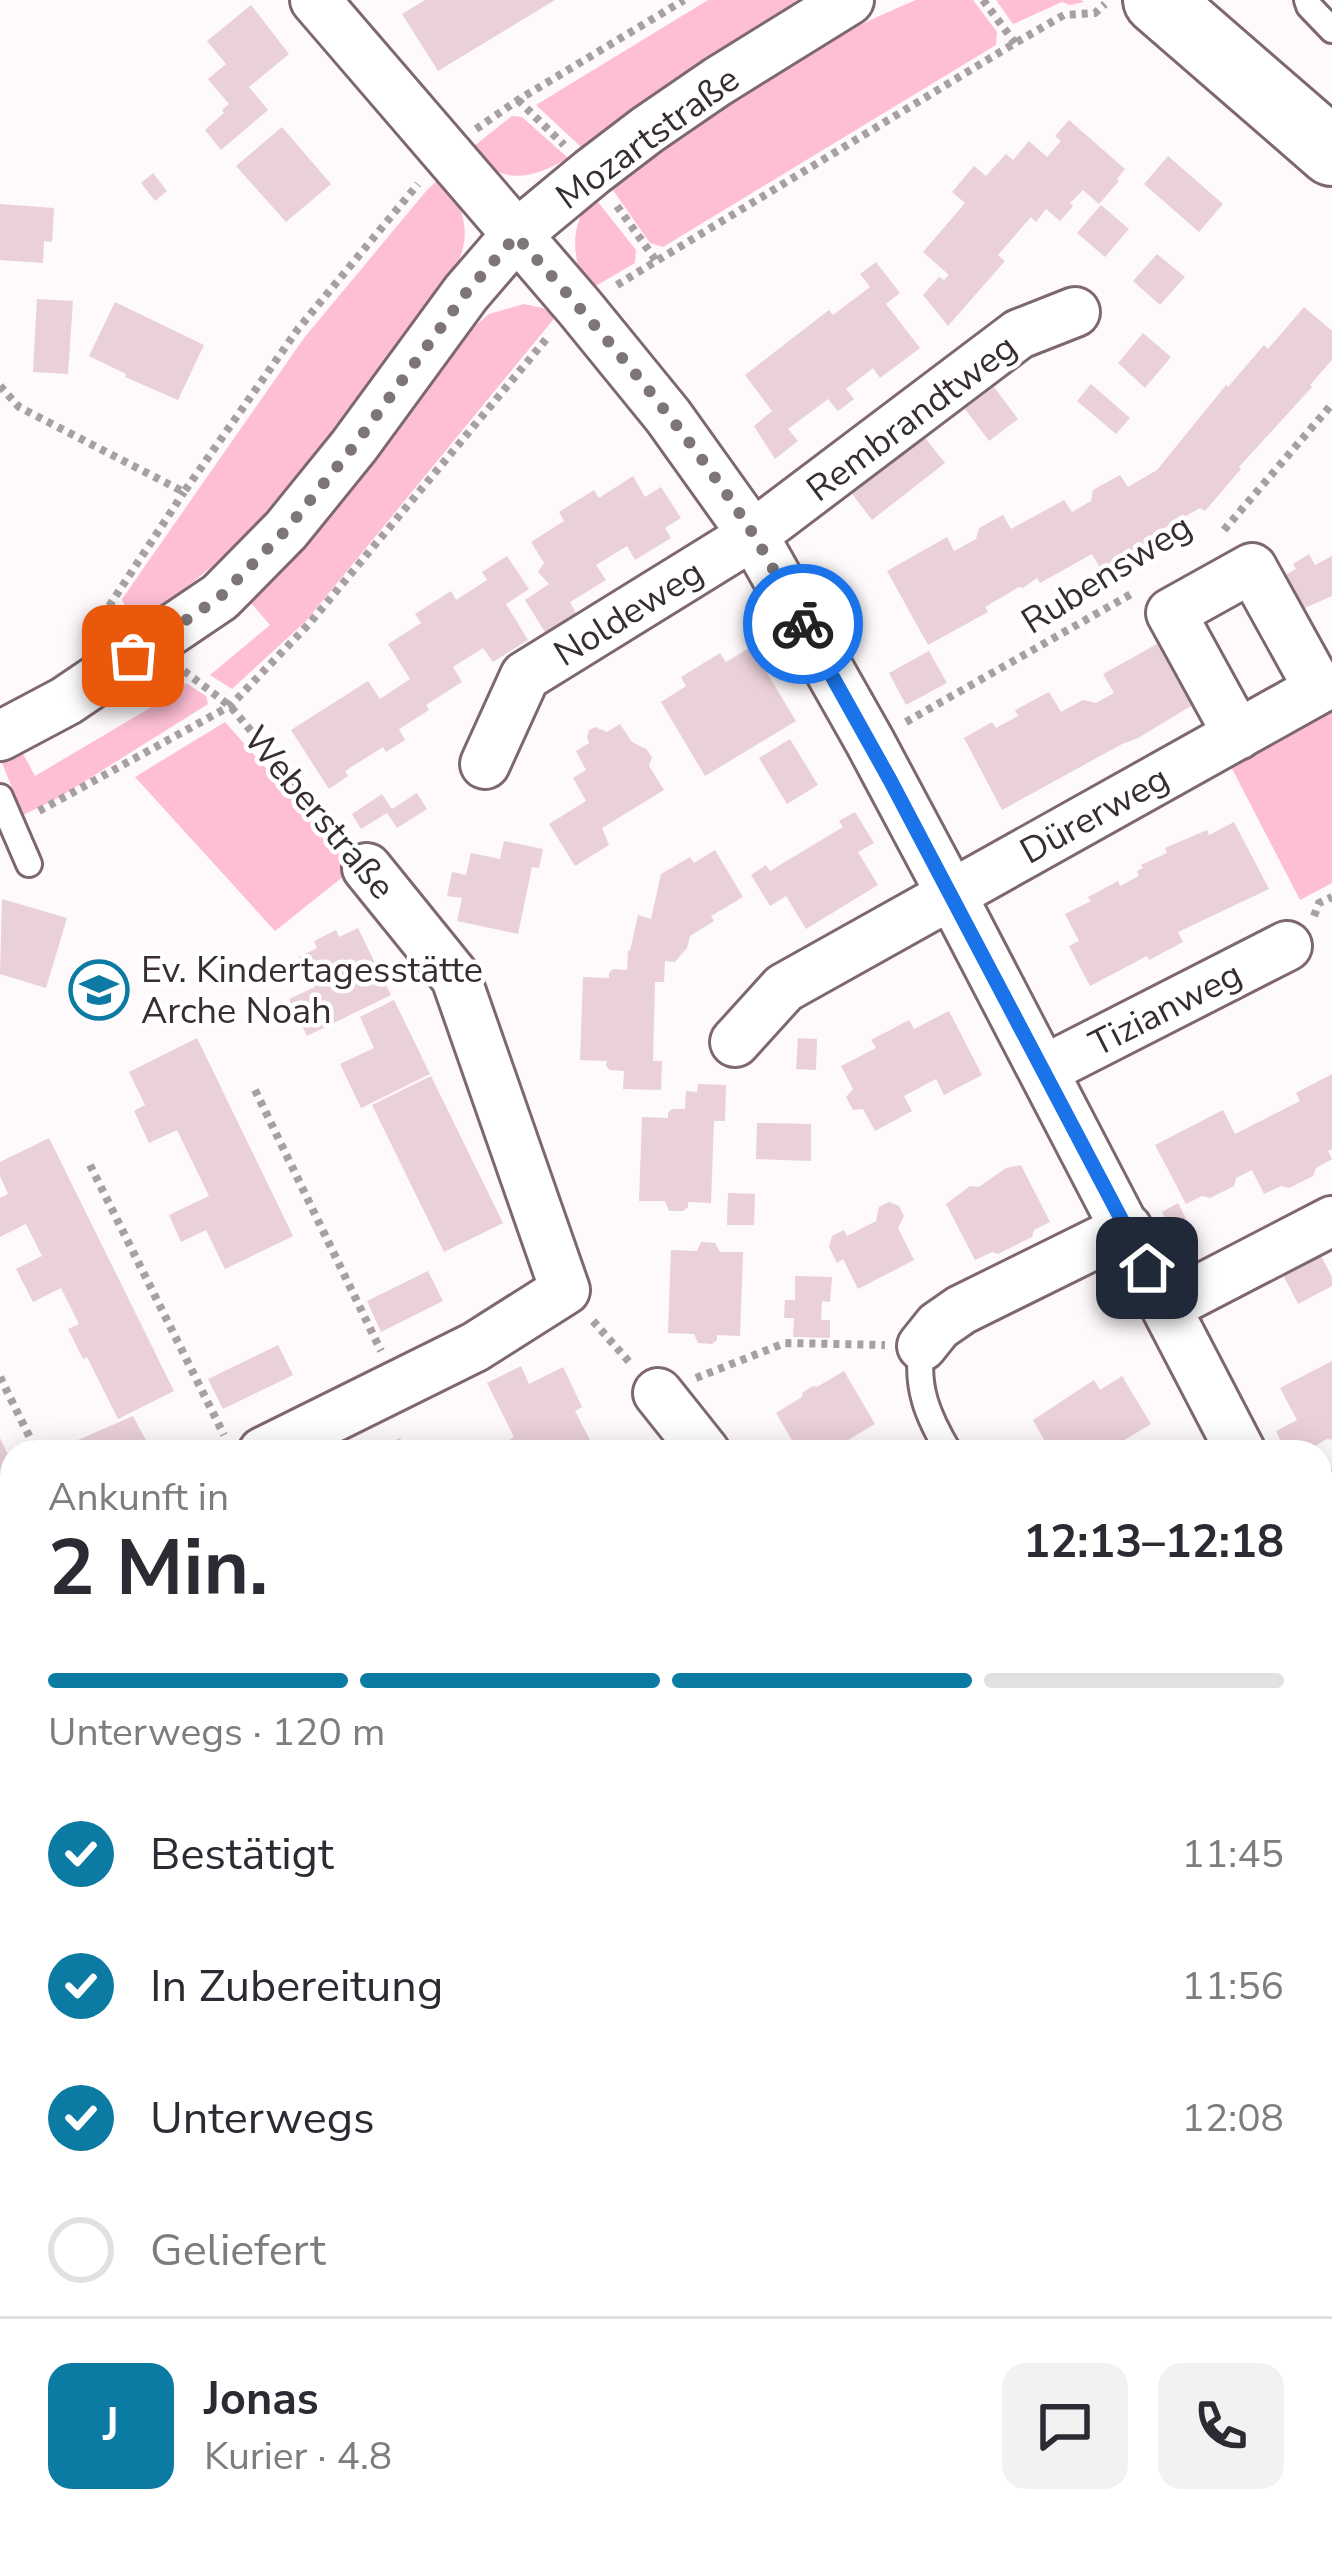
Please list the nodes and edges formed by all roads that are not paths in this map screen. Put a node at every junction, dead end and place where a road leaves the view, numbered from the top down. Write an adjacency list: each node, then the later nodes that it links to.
1 (849, 0): 7 (street, Mozartstraße)
2 (1307, 0): 5 (lane)
3 (331, 5): 7 (street)
4 (1126, 7): 6 (main road)
5 (1332, 30)
6 (1332, 152)
7 (516, 236): 9 (street); 11 (street, Mozartstraße)
8 (1076, 312): 9 (street, Rembrandtweg)
9 (753, 535): 12 (street, Noldeweg); 16 (street)
10 (1238, 735): 16 (street, Dürerweg)
11 (0, 736)
12 (485, 764)
13 (0, 797): 14 (lane)
14 (29, 864)
15 (367, 868): 25 (street, Weberstraße)
16 (951, 894): 18 (street, Dürerweg); 19 (street)
17 (1287, 946): 19 (street, Tizianweg)
18 (735, 1042)
19 (1044, 1070): 21 (street)
20 (1332, 1221): 22 (street)
21 (1127, 1228): 22 (street); 23 (street)
22 (1166, 1307): 28 (street)
23 (922, 1346): 27 (lane)
24 (658, 1393): 26 (street)
25 (287, 1440)
26 (695, 1440)
27 (942, 1440)
28 (1235, 1440)

